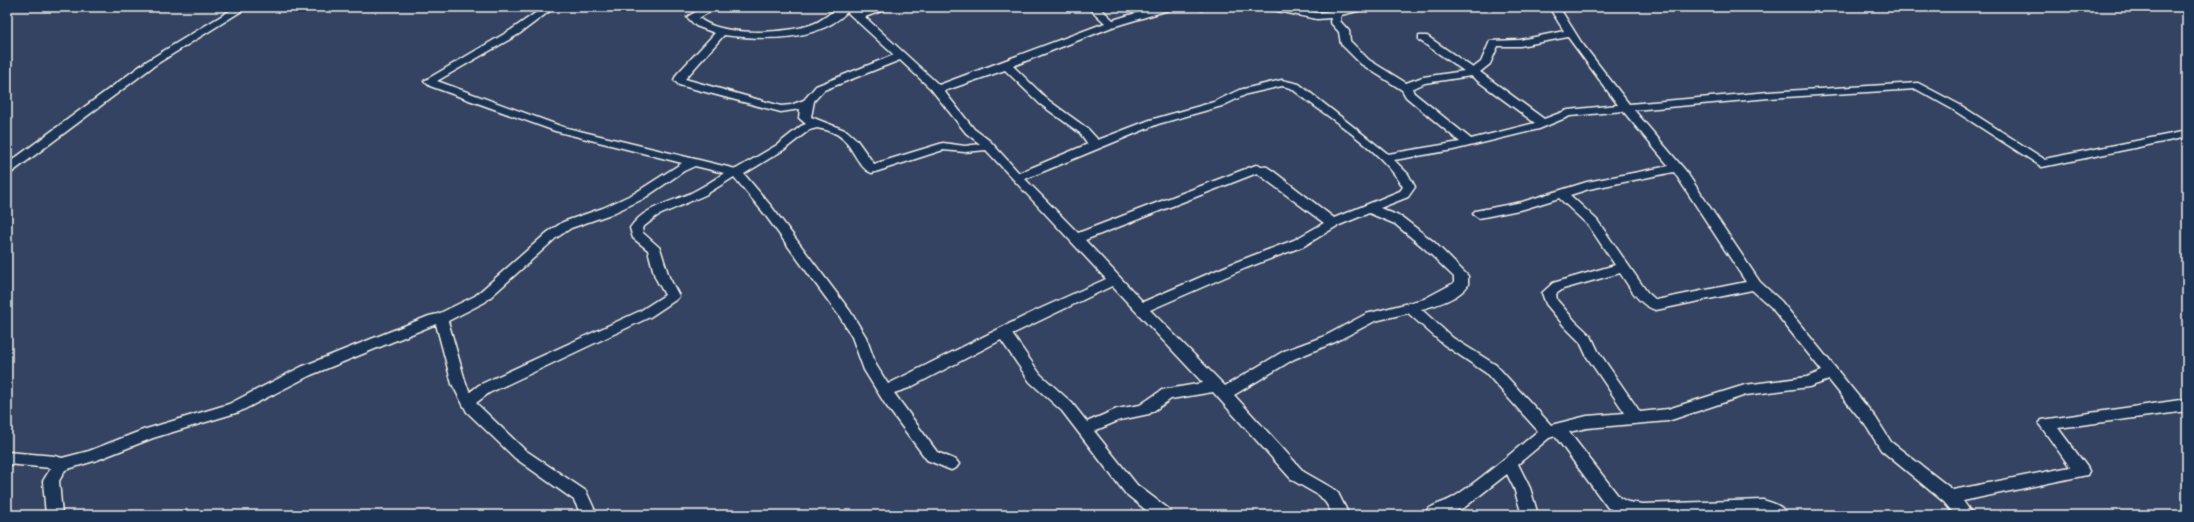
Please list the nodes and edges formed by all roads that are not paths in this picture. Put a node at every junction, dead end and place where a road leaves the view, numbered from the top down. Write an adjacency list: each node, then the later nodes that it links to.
1 (243, 7): 33 (street)
2 (550, 7): 31 (street)
3 (712, 7): 14 (street)
4 (847, 7): 12 (street); 14 (street)
5 (887, 7): 12 (street)
6 (1093, 7): 13 (street)
7 (1170, 7): 13 (street)
8 (1273, 7): 11 (street)
9 (1363, 7): 11 (street)
10 (1554, 7): 15 (street)
11 (1336, 14): 20 (street)
12 (858, 16): 17 (street)
13 (1112, 24): 18 (street)
14 (722, 31): 22 (street)
15 (1571, 33): 19 (street); 23 (street)
16 (1423, 38): 19 (street)
17 (901, 56): 21 (street); 22 (street)
18 (1006, 65): 21 (street); 29 (street)
19 (1470, 72): 20 (street); 24 (street)
20 (1406, 88): 27 (street)
21 (937, 90): 28 (street)
22 (807, 102): 25 (street)
23 (1625, 107): 24 (street); 26 (street); 32 (street)
24 (1543, 124): 27 (street)
25 (815, 125): 28 (street); 34 (street)
26 (2187, 134)
27 (1469, 143): 30 (street)
28 (989, 146): 35 (street)
29 (1096, 146): 30 (street); 35 (street)
30 (1386, 158): 37 (street)
31 (696, 162): 34 (street); 46 (street)
32 (1676, 168): 36 (street); 43 (street)
33 (7, 170)
34 (736, 173): 49 (street); 51 (street)
35 (1017, 178): 40 (street)
36 (1561, 194): 38 (street); 41 (street)
37 (1369, 208): 39 (street); 44 (street)
38 (1479, 214)
39 (1332, 223): 40 (street); 45 (street)
40 (1076, 239): 42 (street)
41 (1624, 267): 43 (street); 53 (street)
42 (1114, 280): 45 (street); 47 (street)
43 (1755, 285): 48 (street)
44 (1410, 307): 50 (street); 55 (street)
45 (1142, 308): 50 (street)
46 (440, 319): 51 (street); 59 (street)
47 (1004, 334): 49 (street); 54 (street)
48 (1831, 373): 53 (street); 60 (street)
49 (885, 390): 58 (street)
50 (1219, 390): 54 (street); 64 (street)
51 (468, 401): 62 (street)
52 (2187, 405): 60 (street)
53 (1636, 419): 55 (street)
54 (1084, 429): 63 (street)
55 (1553, 430): 57 (street); 67 (street)
56 (7, 458): 59 (street)
57 (1510, 463): 65 (street); 66 (street)
58 (951, 464)
59 (60, 465): 61 (street)
60 (1950, 497): 68 (street)
61 (54, 515)
62 (589, 515)
63 (1164, 515)
64 (1342, 515)
65 (1431, 515)
66 (1530, 515)
67 (1779, 515)
68 (1965, 515)

